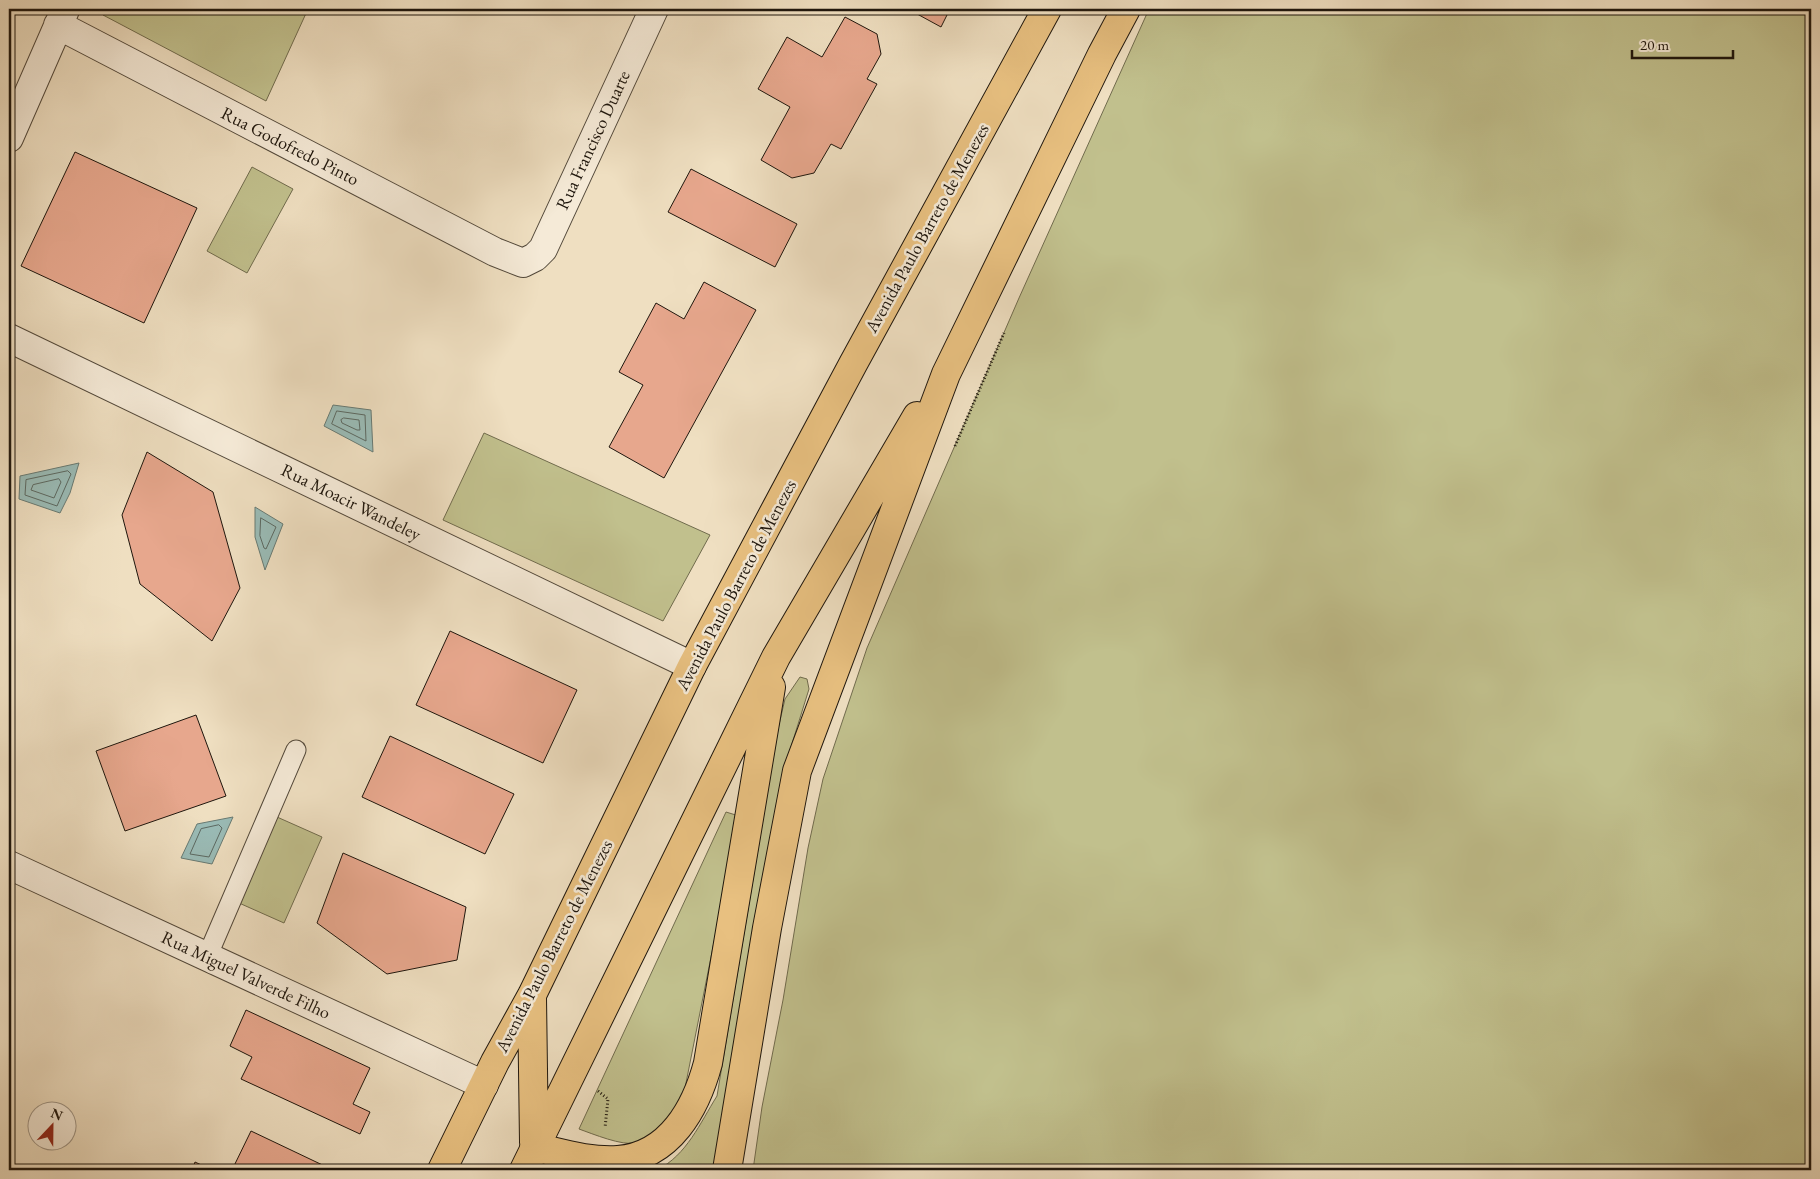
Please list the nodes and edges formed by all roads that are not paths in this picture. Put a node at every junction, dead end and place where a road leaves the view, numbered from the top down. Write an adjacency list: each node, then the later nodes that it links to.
1 (654, 9): 6 (street, Rua Francisco Duarte)
2 (1047, 9): 10 (main road, Avenida Paulo Barreto de Menezes)
3 (1126, 9): 8 (main road)
4 (62, 17): 5 (street); 6 (street, Rua Godofredo Pinto)
5 (9, 138)
6 (524, 263)
7 (9, 338): 10 (street, Rua Moacir Wandeley)
8 (946, 374): 9 (main road); 18 (main road)
9 (776, 657): 16 (main road); 16 (main road)
10 (692, 666): 14 (main road, Avenida Paulo Barreto de Menezes)
11 (296, 750): 13 (lane)
12 (9, 865): 13 (street, Rua Miguel Valverde Filho)
13 (208, 957): 15 (street, Rua Miguel Valverde Filho)
14 (532, 995): 15 (main road, Avenida Paulo Barreto de Menezes); 16 (main road)
15 (484, 1085): 17 (main road, Avenida Paulo Barreto de Menezes)
16 (529, 1163)
17 (442, 1170)
18 (727, 1170)

